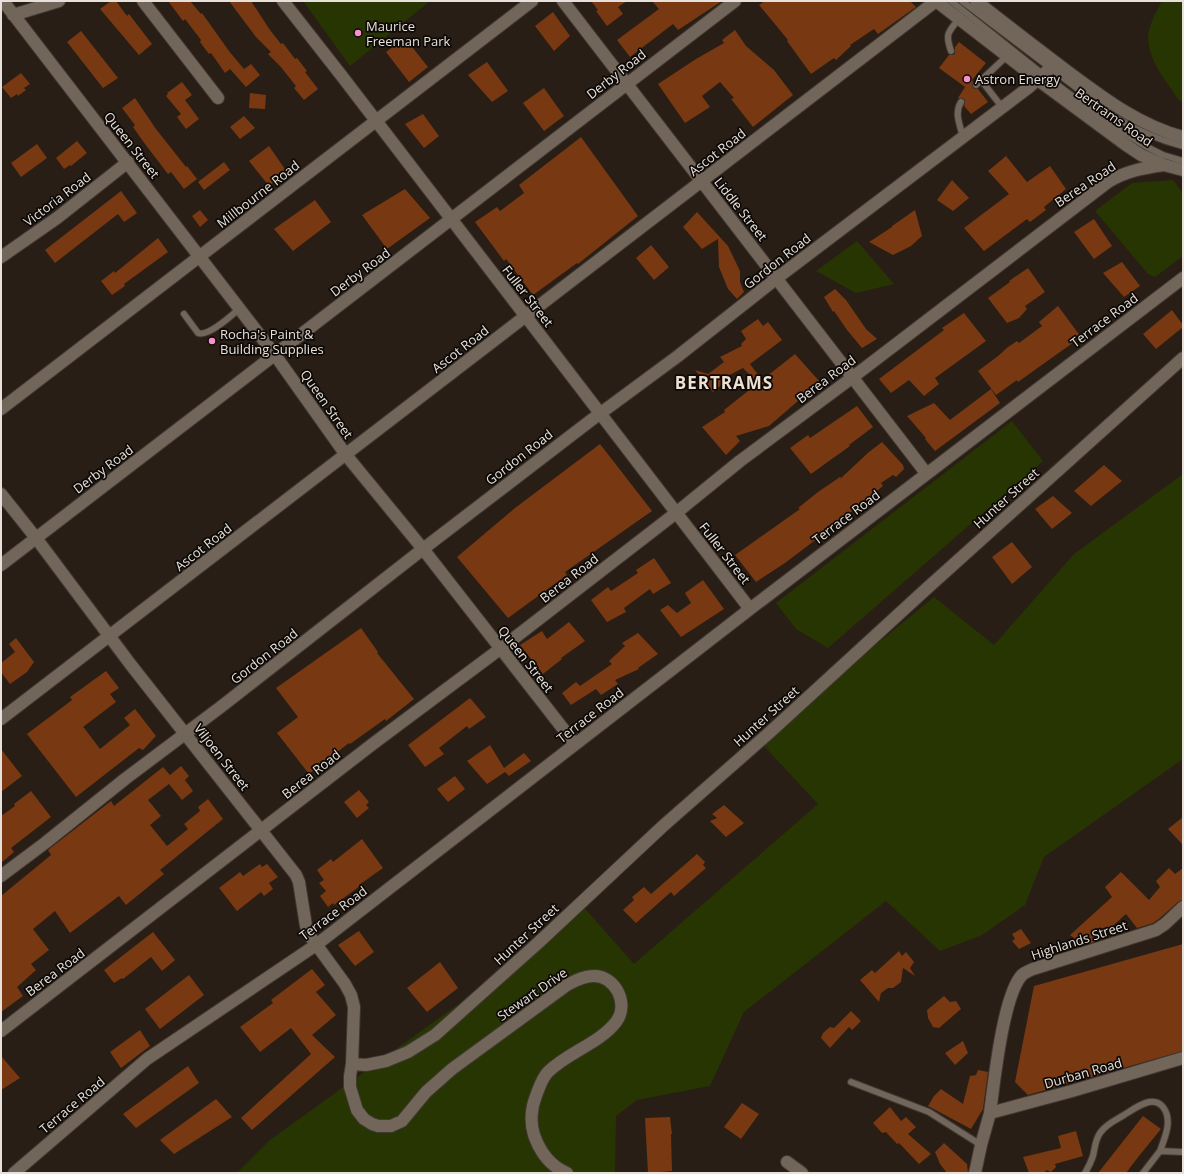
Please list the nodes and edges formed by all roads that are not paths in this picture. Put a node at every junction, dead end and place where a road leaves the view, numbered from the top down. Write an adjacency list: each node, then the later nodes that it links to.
1 (3, 1): 12 (street, Queen Street)
2 (59, 1): 12 (street)
3 (143, 1): 20 (street)
4 (283, 1): 23 (street, Fuller Street)
5 (532, 1): 23 (street, Millbourne Road)
6 (563, 1): 18 (street, Liddle Street)
7 (735, 1): 18 (street, Derby Road)
8 (936, 1): 13 (street, Bertrams Road); 31 (street, Ascot Road)
9 (950, 1): 16 (lane)
10 (962, 1): 16 (lane)
11 (976, 1): 16 (street, Bertrams Road)
12 (13, 15): 27 (street, Queen Street)
13 (959, 19): 14 (lane); 15 (street, Bertrams Road)
14 (951, 51)
15 (1007, 56): 16 (street, Bertrams Road); 17 (lane)
16 (1047, 71): 22 (street, Gordon Road); 25 (street, Bertrams Road); 26 (lane); 28 (lane); 29 (street, Bertrams Road)
17 (981, 80): 19 (lane); 22 (lane)
18 (626, 84): 31 (street, Liddle Street); 32 (street, Derby Road)
19 (976, 85)
20 (218, 98)
21 (961, 102): 24 (lane)
22 (1002, 107): 24 (street, Gordon Road)
23 (376, 120): 32 (street, Fuller Street); 34 (street, Millbourne Road)
24 (963, 137): 35 (street, Gordon Road)
25 (1183, 137)
26 (1183, 146)
27 (128, 162): 33 (street, Victoria Road); 34 (street, Queen Street)
28 (1183, 162)
29 (1164, 165): 30 (street); 42 (street, Berea Road)
30 (1183, 170)
31 (702, 182): 35 (street, Liddle Street); 39 (street, Ascot Road)
32 (451, 220): 39 (street, Fuller Street); 40 (street, Derby Road)
33 (1, 256)
34 (199, 257): 37 (street, Queen Street); 43 (street, Millbourne Road)
35 (777, 278): 42 (street, Liddle Street); 44 (street, Gordon Road)
36 (1183, 278): 46 (street, Terrace Road)
37 (239, 309): 38 (lane); 40 (street, Queen Street)
38 (184, 314)
39 (526, 316): 44 (street, Fuller Street); 45 (street, Ascot Road)
40 (275, 354): 45 (street, Queen Street); 49 (street, Derby Road)
41 (1183, 358): 64 (street, Hunter Street)
42 (853, 377): 46 (street, Liddle Street); 48 (street, Berea Road)
43 (1, 409)
44 (600, 414): 48 (street, Fuller Street); 50 (street, Gordon Road)
45 (346, 455): 50 (street, Queen Street); 53 (street, Ascot Road)
46 (926, 473): 52 (street, Terrace Road)
47 (1, 494): 49 (street, Viljoen Street)
48 (676, 513): 52 (street, Fuller Street); 54 (street, Berea Road)
49 (36, 538): 51 (street, Derby Road); 53 (street, Viljoen Street)
50 (423, 549): 54 (street, Queen Street); 56 (street, Gordon Road)
51 (1, 565)
52 (750, 609): 57 (street, Terrace Road)
53 (110, 636): 55 (street, Ascot Road); 56 (street, Viljoen Street)
54 (500, 649): 57 (street, Queen Street); 58 (street, Berea Road)
55 (1, 720)
56 (185, 734): 58 (street, Viljoen Street); 59 (street, Gordon Road)
57 (575, 744): 61 (street, Terrace Road)
58 (261, 830): 61 (street, Viljoen Street); 62 (street, Berea Road)
59 (1, 876)
60 (1183, 906): 66 (street, Highlands Street)
61 (316, 945): 64 (street, Viljoen Street); 71 (street, Terrace Road)
62 (1, 1031)
63 (1183, 1058): 66 (street, Durban Road)
64 (352, 1064): 72 (street, Stewart Drive)
65 (851, 1082): 67 (lane)
66 (990, 1113): 67 (street)
67 (981, 1145): 74 (street)
68 (1160, 1151): 69 (lane); 75 (lane); 76 (lane)
69 (1183, 1152)
70 (787, 1162): 73 (street)
71 (14, 1173)
72 (567, 1173)
73 (802, 1173)
74 (975, 1173)
75 (1084, 1173)
76 (1143, 1173)

